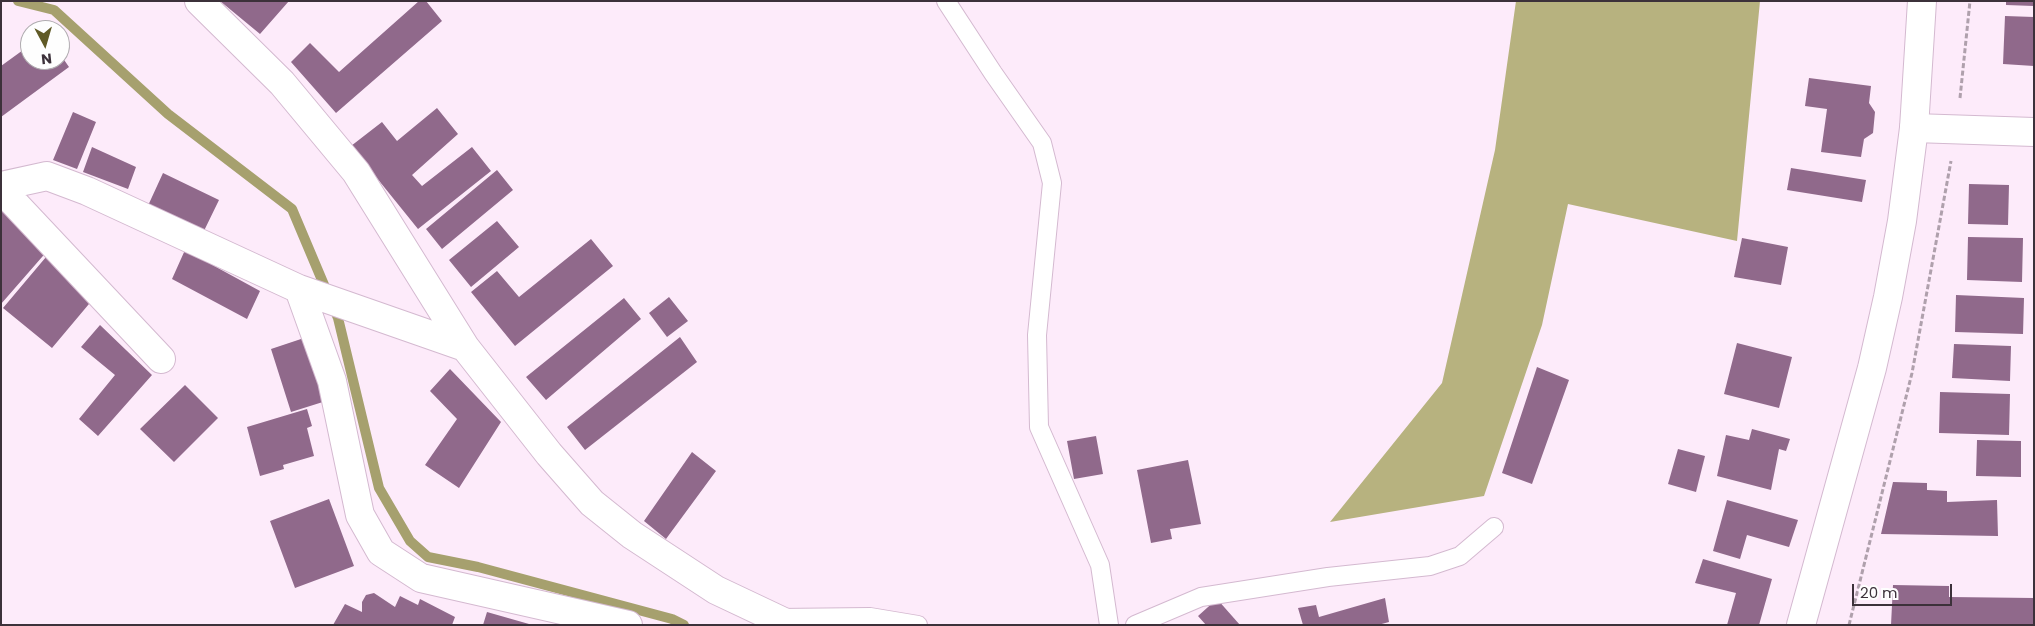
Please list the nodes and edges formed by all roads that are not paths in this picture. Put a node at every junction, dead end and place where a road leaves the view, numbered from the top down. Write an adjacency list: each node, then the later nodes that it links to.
1 (199, 1): 8 (street)
2 (946, 1): 14 (lane)
3 (1922, 1): 4 (street)
4 (1914, 128): 5 (street); 16 (street)
5 (2034, 132)
6 (1, 187): 7 (street); 9 (street)
7 (299, 289): 8 (street); 12 (street)
8 (465, 347): 11 (street)
9 (161, 359)
10 (1494, 528): 15 (lane)
11 (783, 621): 13 (lane)
12 (628, 625)
13 (918, 625)
14 (1109, 625)
15 (1135, 625)
16 (1801, 625)

